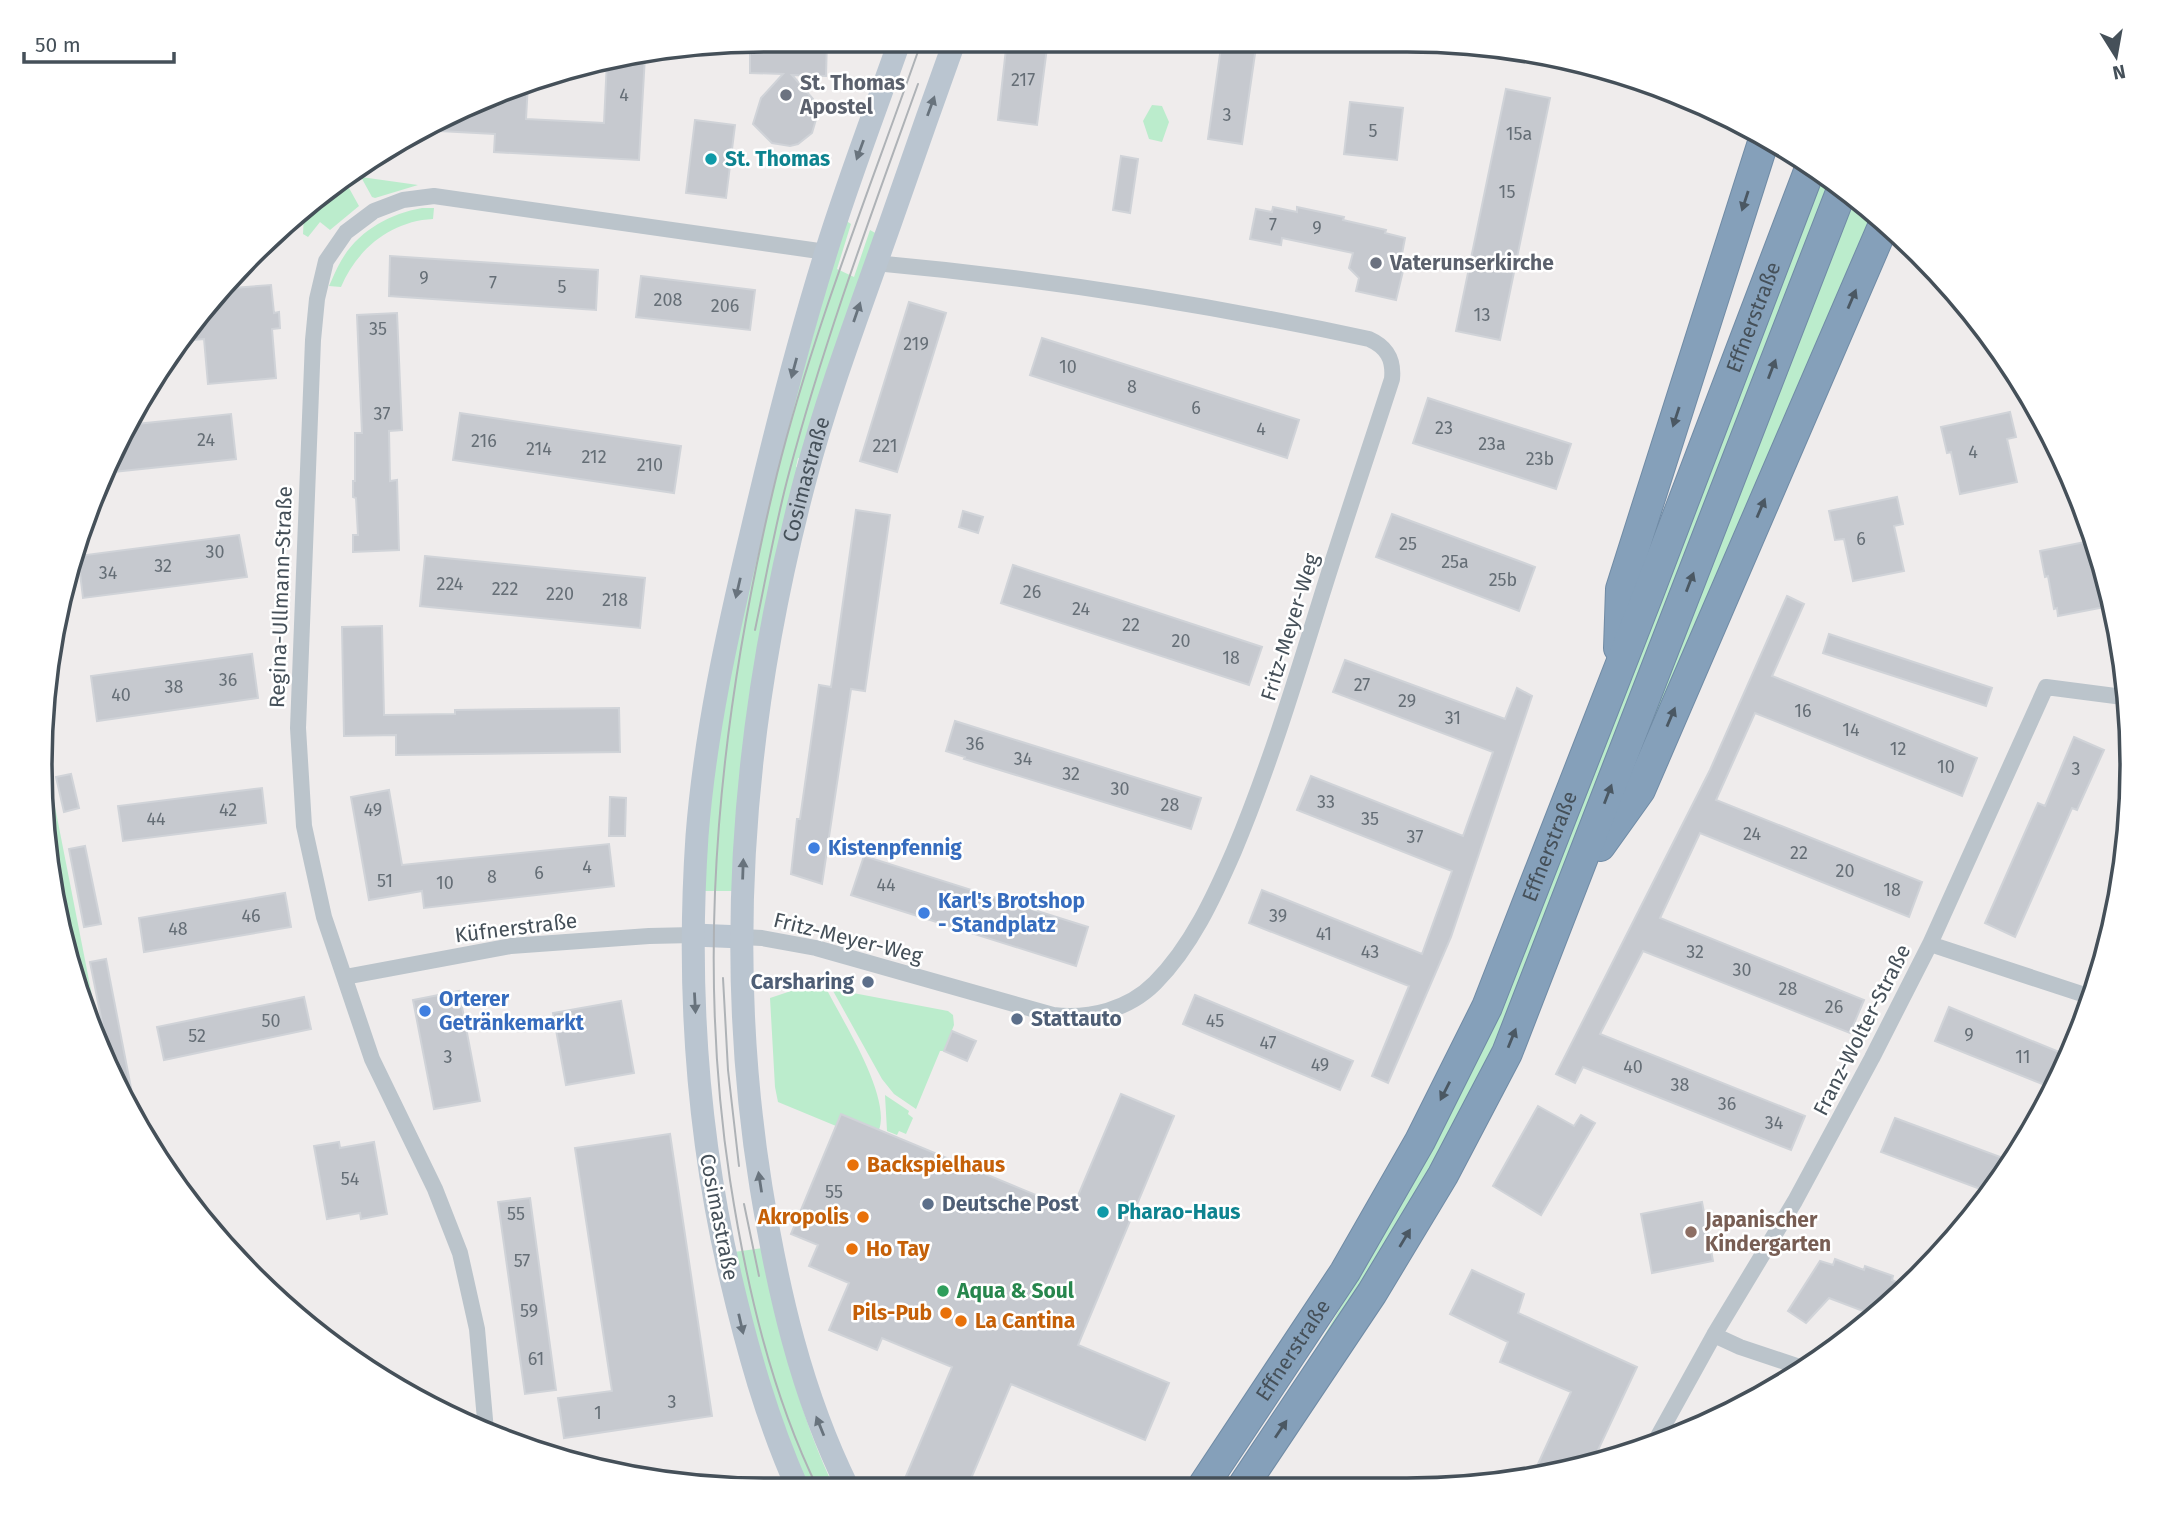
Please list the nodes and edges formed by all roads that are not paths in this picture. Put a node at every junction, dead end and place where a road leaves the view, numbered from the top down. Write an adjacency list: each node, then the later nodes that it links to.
1 (897, 52): 7 (main road, Cosimastraße, one-way to 7)
2 (952, 52): 8 (main road, Cosimastraße, one-way to 2)
3 (1761, 147): 9 (highway, one-way to 9)
4 (1807, 176): 9 (highway, Effnerstraße)
5 (1839, 198): 11 (highway, Effnerstraße, one-way to 5)
6 (1880, 232): 11 (highway, one-way to 6)
7 (825, 252): 12 (main road, Cosimastraße, one-way to 12); 15 (street, Regina-Ullmann-Straße)
8 (875, 262): 13 (main road, Cosimastraße, one-way to 8); 13 (street, Fritz-Meyer-Weg)
9 (1618, 671): 23 (highway, Effnerstraße, one-way to 23)
10 (2116, 696): 14 (street, Franz-Wolter-Straße)
11 (1575, 880): 24 (highway, Effnerstraße, one-way to 11)
12 (694, 935): 13 (main road); 15 (street, Küfnerstraße); 21 (main road, Cosimastraße, one-way to 21)
13 (741, 937): 22 (main road, Cosimastraße, one-way to 13)
14 (1930, 943): 16 (street); 17 (street, Franz-Wolter-Straße)
15 (345, 977): 19 (street, Regina-Ullmann-Straße)
16 (2082, 994)
17 (1714, 1335): 18 (street); 20 (street, Franz-Wolter-Straße)
18 (1793, 1365)
19 (485, 1420)
20 (1661, 1431)
21 (793, 1478)
22 (844, 1478)
23 (1208, 1478)
24 (1248, 1478)

